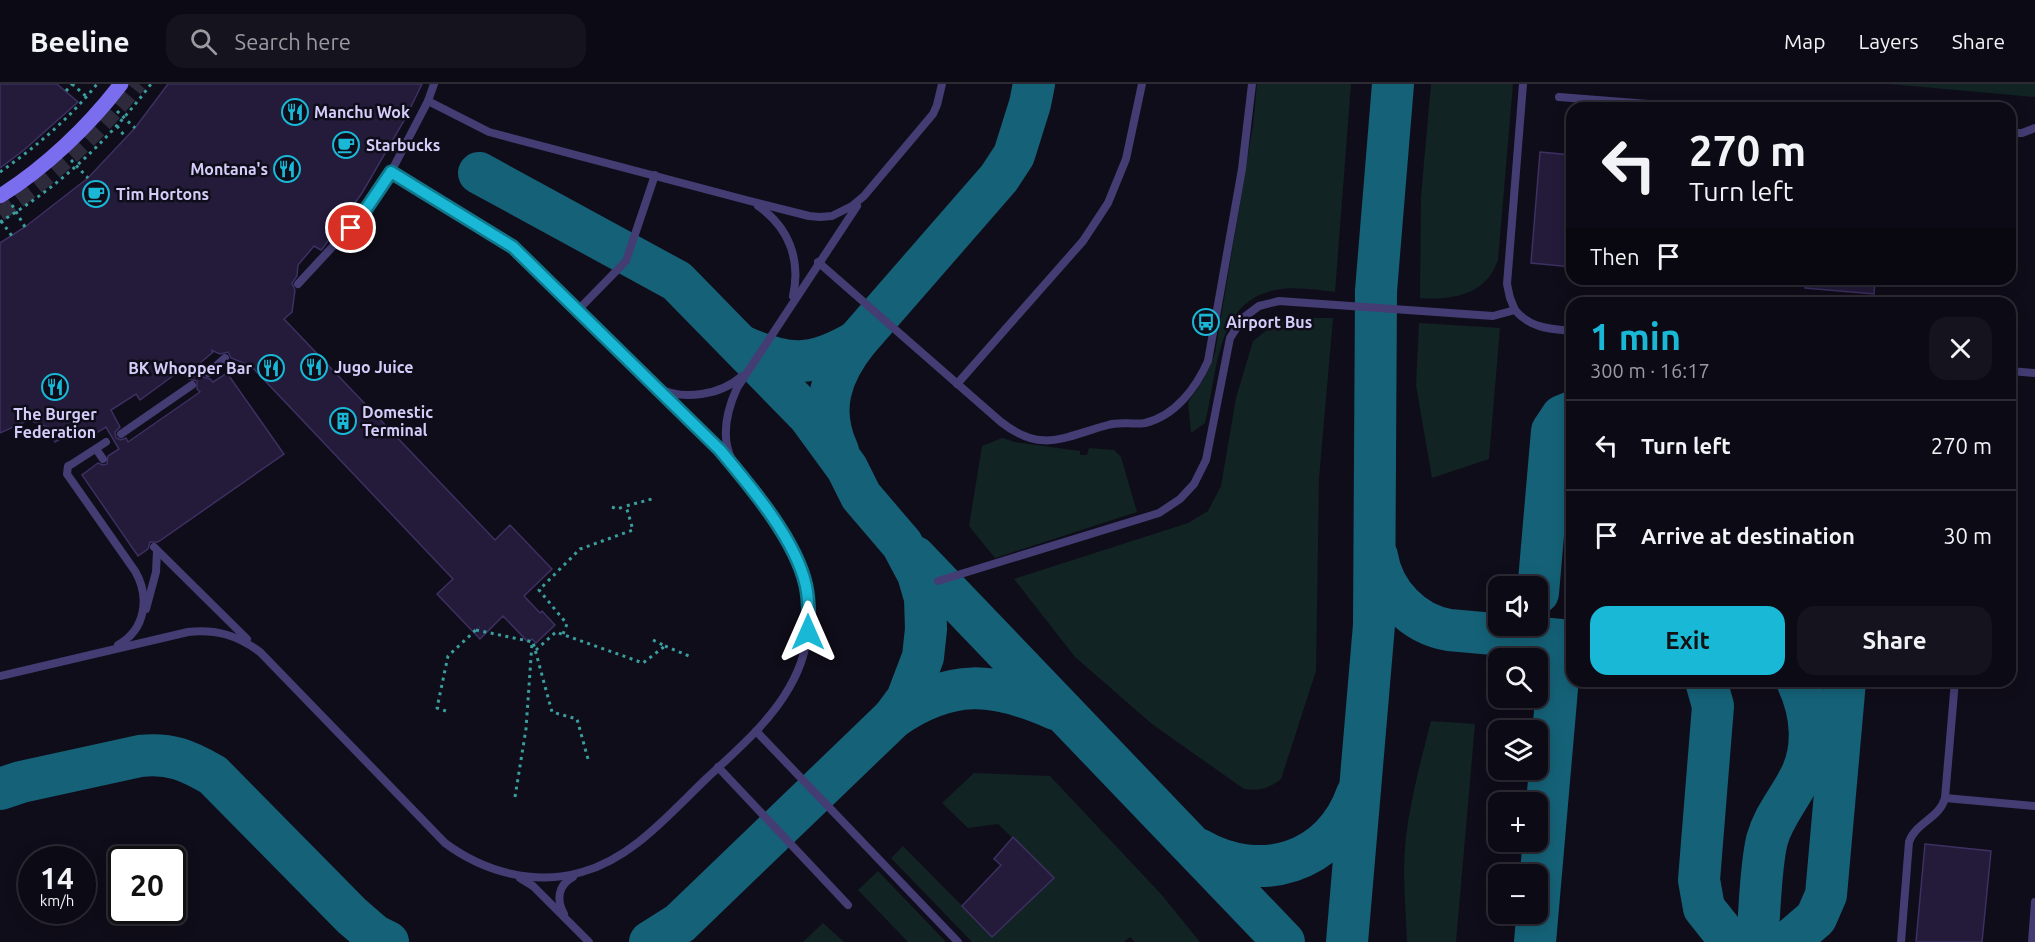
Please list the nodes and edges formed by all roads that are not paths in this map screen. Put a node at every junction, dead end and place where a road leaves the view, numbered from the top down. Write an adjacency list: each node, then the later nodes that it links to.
1 (434, 84): 8 (lane)
2 (942, 84): 14 (lane)
3 (1142, 84): 29 (lane)
4 (1252, 84): 29 (lane)
5 (1523, 84): 21 (lane)
6 (120, 85): 15 (main road)
7 (1559, 97): 9 (lane)
8 (428, 101): 12 (lane); 13 (lane)
9 (1623, 102)
10 (2035, 128): 11 (lane)
11 (2016, 133)
12 (391, 172): 18 (lane); 19 (lane)
13 (655, 176): 16 (lane); 19 (lane)
14 (864, 195): 16 (lane); 17 (lane)
15 (6, 201)
16 (750, 201): 20 (lane)
17 (818, 262): 20 (lane); 29 (lane)
18 (298, 284)
19 (579, 309): 28 (lane)
20 (788, 309): 27 (lane)
21 (1515, 310): 22 (lane); 36 (lane)
22 (1566, 330)
23 (225, 358): 25 (lane)
24 (2016, 371): 26 (lane)
25 (207, 373)
26 (2035, 373)
27 (745, 374): 28 (lane); 35 (lane)
28 (651, 383): 35 (lane)
29 (957, 384)
30 (192, 385): 31 (lane)
31 (121, 434)
32 (106, 442): 33 (lane)
33 (96, 448): 34 (lane); 37 (lane)
34 (103, 459)
35 (739, 473): 42 (lane)
36 (938, 581)
37 (141, 621): 38 (lane); 39 (lane)
38 (111, 649): 39 (lane); 40 (lane)
39 (260, 652): 47 (lane)
40 (0, 676)
41 (1954, 687): 44 (lane)
42 (756, 731): 43 (lane); 52 (lane)
43 (718, 767): 46 (lane); 49 (lane)
44 (1945, 798): 45 (lane); 53 (lane)
45 (2035, 806)
46 (582, 872): 47 (lane); 50 (lane)
47 (508, 873): 50 (lane)
48 (2035, 902): 54 (lane)
49 (849, 905)
50 (569, 922): 51 (lane)
51 (589, 942)
52 (958, 942)
53 (1901, 942)
54 (2032, 942)

